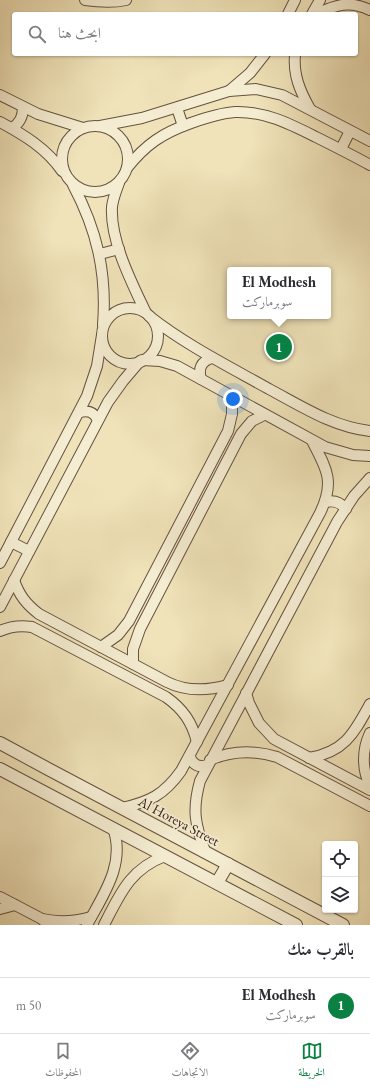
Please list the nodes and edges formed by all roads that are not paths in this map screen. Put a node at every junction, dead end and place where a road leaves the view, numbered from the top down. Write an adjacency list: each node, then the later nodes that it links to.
1 (85, 0): 2 (street)
2 (126, 0)
3 (295, 0): 6 (street)
4 (320, 0): 7 (street)
5 (364, 5): 8 (street)
6 (289, 12)
7 (313, 12)
8 (321, 12)
9 (263, 56): 11 (street)
10 (295, 56): 15 (street)
11 (229, 91): 14 (street); 15 (street)
12 (0, 95): 13 (street)
13 (23, 108): 19 (street); 20 (street)
14 (177, 108): 17 (street); 18 (street)
15 (310, 109): 21 (street)
16 (0, 122): 19 (street)
17 (100, 126): 20 (street); 25 (street)
18 (184, 126): 23 (street); 25 (street)
19 (12, 128): 26 (street)
20 (83, 128): 26 (street)
21 (350, 131): 22 (street); 23 (street)
22 (370, 140)
23 (341, 149): 24 (street)
24 (370, 165)
25 (127, 168): 27 (street)
26 (70, 180): 27 (street); 29 (street)
27 (119, 183): 28 (street)
28 (119, 249): 29 (street); 30 (street)
29 (100, 254): 31 (street)
30 (148, 314): 31 (street); 32 (street); 33 (street)
31 (102, 330): 33 (street); 36 (street)
32 (212, 358): 34 (street); 39 (street)
33 (141, 361): 34 (street); 38 (street)
34 (201, 379): 35 (street)
35 (232, 396): 37 (street); 53 (street)
36 (80, 412): 38 (street); 45 (street)
37 (264, 415): 40 (street); 54 (street)
38 (98, 420): 46 (street)
39 (370, 431)
40 (312, 440): 41 (street); 43 (street)
41 (370, 456)
42 (370, 478): 44 (street)
43 (326, 502): 44 (street); 56 (street)
44 (346, 509): 57 (street)
45 (11, 542): 46 (street); 47 (street)
46 (29, 551): 48 (street)
47 (0, 563)
48 (14, 580): 49 (street); 50 (street)
49 (0, 607)
50 (39, 614): 51 (street); 53 (street)
51 (32, 627): 52 (street); 58 (street)
52 (0, 631)
53 (101, 647): 54 (street)
54 (133, 664): 55 (street)
55 (172, 684): 56 (street); 58 (street)
56 (228, 686): 62 (street)
57 (246, 693): 64 (street); 68 (street)
58 (166, 697): 62 (street)
59 (370, 704): 60 (street)
60 (357, 728): 61 (street); 67 (street)
61 (370, 734): 71 (street)
62 (198, 742): 65 (street)
63 (0, 743): 70 (street, Al Horeya Street)
64 (284, 745): 66 (street); 67 (street)
65 (190, 756): 68 (street); 75 (street)
66 (277, 757): 68 (street); 74 (street)
67 (309, 758): 73 (street)
68 (209, 762): 77 (street)
69 (0, 769): 72 (street)
70 (50, 770): 72 (street); 75 (street, Al Horeya Street)
71 (370, 786)
72 (40, 790): 76 (street)
73 (370, 790)
74 (370, 806)
75 (122, 808): 77 (street, Al Horeya Street)
76 (113, 828): 78 (street); 81 (street)
77 (205, 852): 79 (street, Al Horeya Street)
78 (165, 856): 80 (street); 83 (street)
79 (228, 864): 80 (street); 90 (street, Al Horeya Street)
80 (217, 884): 89 (street)
81 (102, 896): 83 (street); 86 (street)
82 (0, 897): 84 (street)
83 (115, 904): 88 (street)
84 (15, 905): 85 (street); 87 (street)
85 (0, 909)
86 (89, 921): 87 (street)
87 (45, 922)
88 (105, 924)
89 (296, 925)
90 (343, 925)

